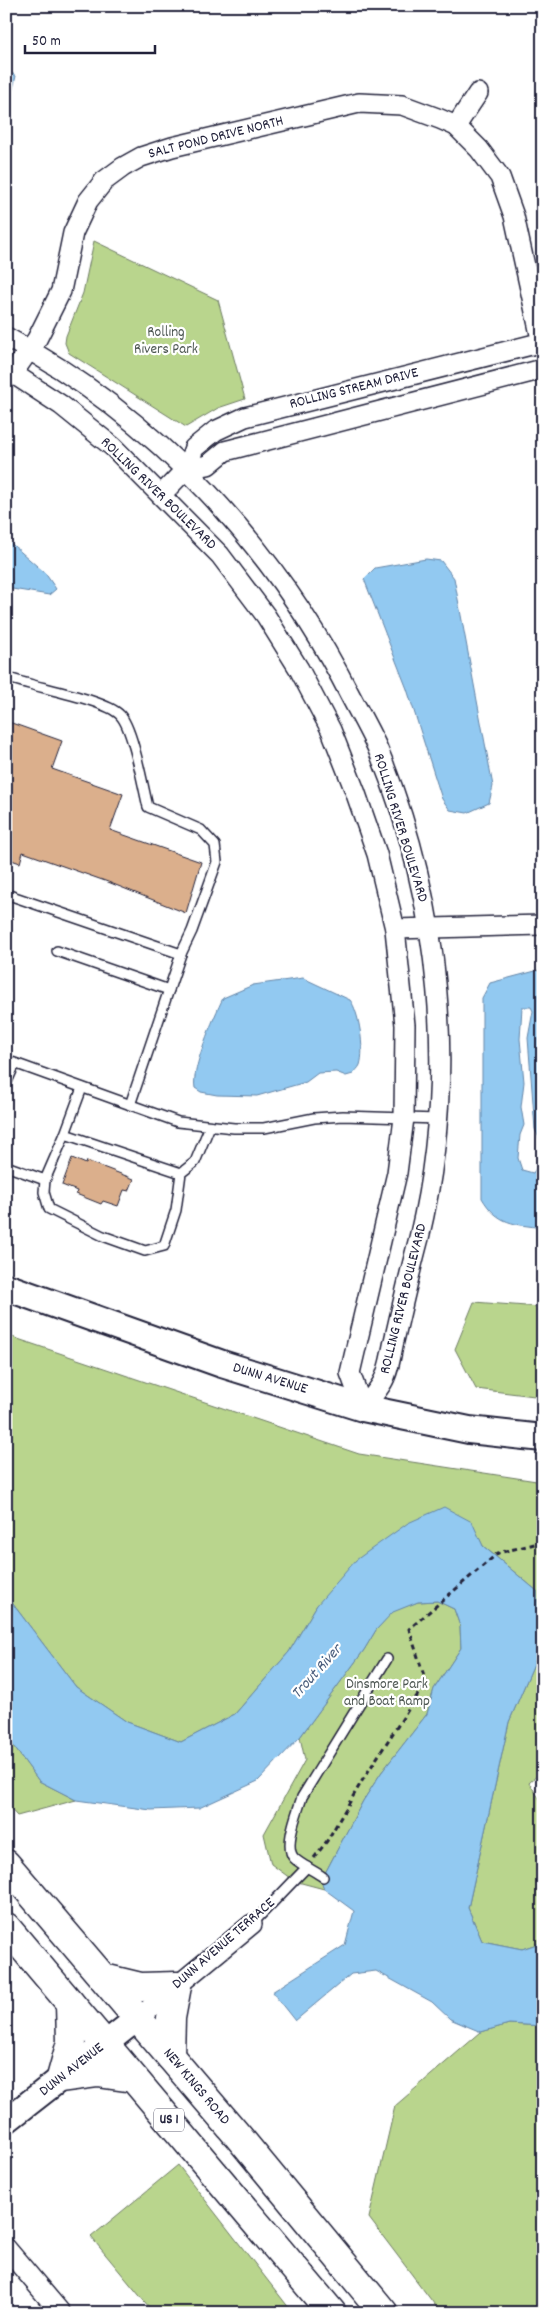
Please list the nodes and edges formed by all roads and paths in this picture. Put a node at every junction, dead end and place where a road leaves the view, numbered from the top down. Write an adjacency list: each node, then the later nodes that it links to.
1 (478, 93): 2 (street)
2 (456, 126): 4 (street); 5 (street, SALT POND DRIVE NORTH)
3 (6, 337): 5 (street, ROLLING RIVER BOULEVARD)
4 (542, 344): 8 (street, ROLLING STREAM DRIVE)
5 (30, 350): 7 (street, SALT POND DRIVE NORTH); 8 (street, ROLLING RIVER BOULEVARD)
6 (543, 369): 8 (street, ROLLING STREAM DRIVE)
7 (10, 371): 9 (street, ROLLING RIVER BOULEVARD)
8 (186, 468): 9 (street, ROLLING STREAM DRIVE); 13 (street, ROLLING RIVER BOULEVARD)
9 (162, 494): 14 (street, ROLLING RIVER BOULEVARD)
10 (6, 677): 16 (lane)
11 (6, 894): 16 (lane)
12 (543, 925): 13 (street)
13 (429, 927): 14 (street); 23 (street, ROLLING RIVER BOULEVARD)
14 (394, 929): 22 (street, ROLLING RIVER BOULEVARD)
15 (57, 951): 17 (lane)
16 (182, 954): 17 (lane)
17 (169, 990): 21 (lane)
18 (10, 1062): 19 (lane); 20 (lane)
19 (6, 1084)
20 (82, 1088): 21 (lane); 25 (lane)
21 (130, 1105): 24 (lane)
22 (404, 1118): 23 (lane); 24 (lane); 30 (street, ROLLING RIVER BOULEVARD)
23 (438, 1119): 30 (street, ROLLING RIVER BOULEVARD)
24 (210, 1126): 27 (lane)
25 (65, 1134): 27 (lane); 28 (lane)
26 (6, 1166): 28 (lane)
27 (181, 1173): 28 (lane)
28 (45, 1180)
29 (6, 1288): 30 (main road, DUNN AVENUE)
30 (363, 1408): 31 (main road, DUNN AVENUE)
31 (543, 1438)
32 (543, 1542): 35 (path)
33 (387, 1659): 35 (lane)
34 (6, 1864): 39 (highway, NEW KINGS ROAD)
35 (307, 1866): 36 (lane); 37 (lane, DUNN AVENUE TERRACE)
36 (323, 1877)
37 (252, 1924): 40 (street, DUNN AVENUE TERRACE)
38 (6, 1927): 41 (highway, US 1)
39 (104, 1978): 40 (highway); 42 (highway, NEW KINGS ROAD)
40 (177, 1986): 42 (street, DUNN AVENUE TERRACE); 44 (highway)
41 (70, 2003): 43 (highway, US 1); 45 (highway)
42 (138, 2018): 43 (street, DUNN AVENUE); 44 (highway, NEW KINGS ROAD)
43 (105, 2044): 45 (street, DUNN AVENUE); 46 (highway, US 1)
44 (170, 2056): 51 (highway, NEW KINGS ROAD)
45 (61, 2078): 46 (highway); 47 (street, DUNN AVENUE)
46 (133, 2078): 50 (highway, US 1)
47 (6, 2121)
48 (6, 2248): 49 (street)
49 (61, 2313)
50 (332, 2313)
51 (384, 2313)

